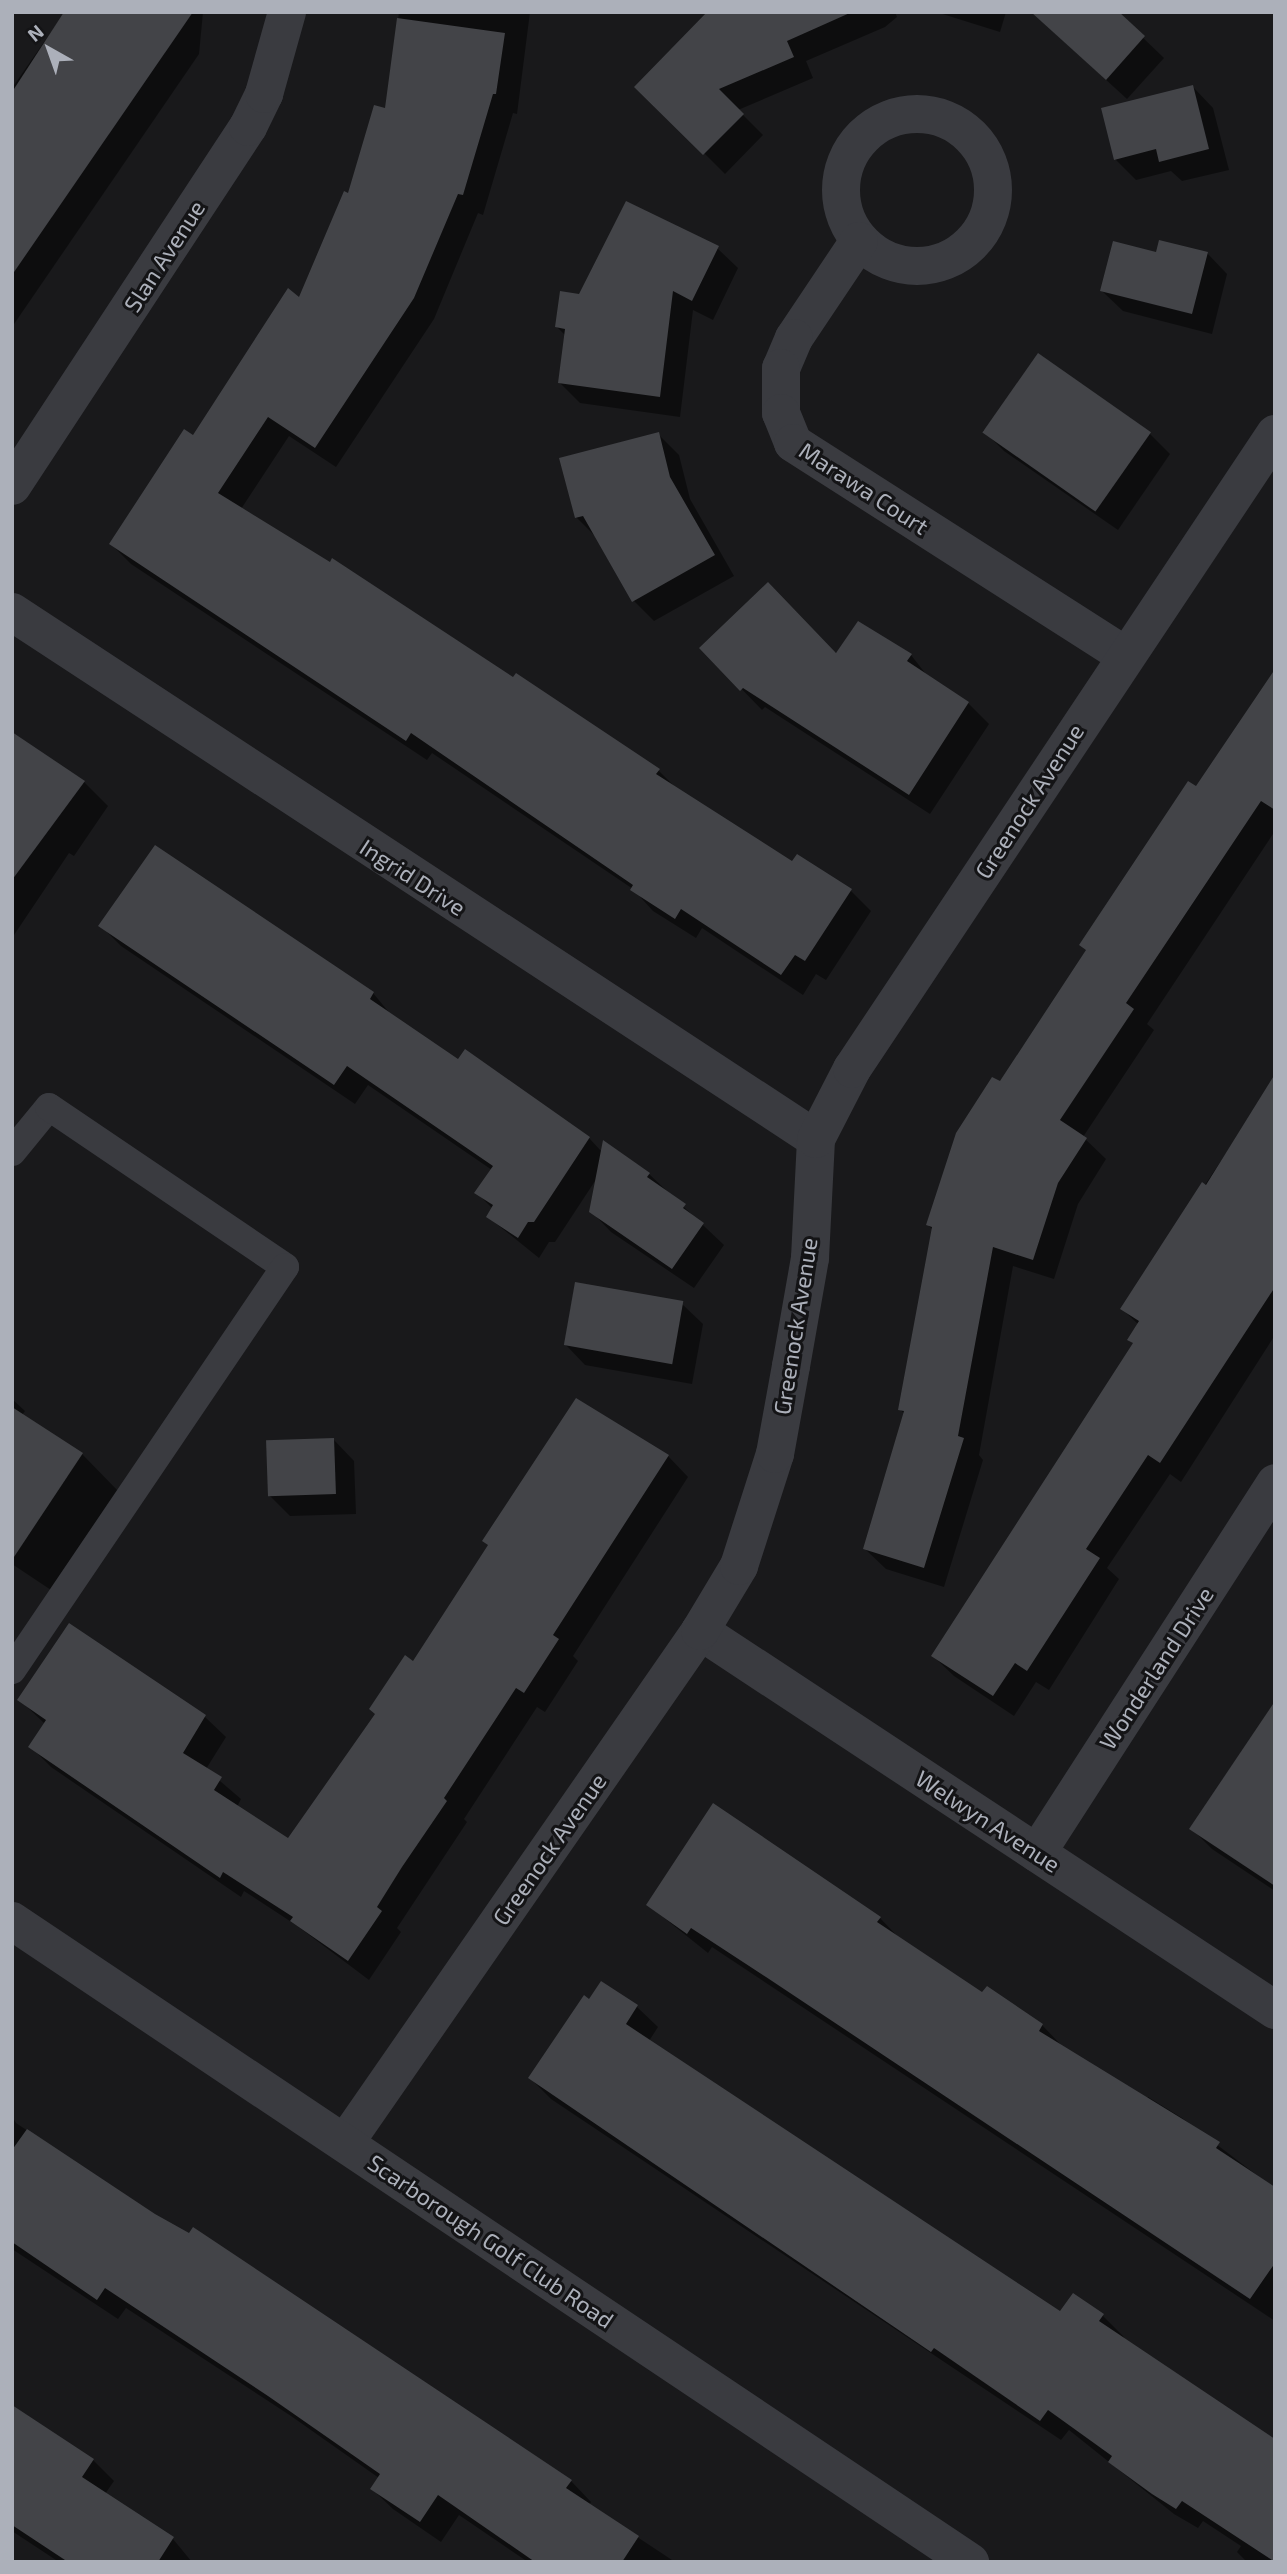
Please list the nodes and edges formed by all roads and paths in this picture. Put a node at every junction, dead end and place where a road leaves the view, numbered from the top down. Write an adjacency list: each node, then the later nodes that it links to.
1 (287, 12): 4 (street, Slan Avenue)
2 (859, 241): 6 (street, Marawa Court)
3 (1275, 434): 6 (street, Greenock Avenue)
4 (12, 486)
5 (12, 612): 7 (street, Ingrid Drive)
6 (1125, 655): 7 (street, Greenock Avenue)
7 (816, 1139): 10 (street, Greenock Avenue)
8 (12, 1152): 11 (lane)
9 (1275, 1483): 12 (street, Wonderland Drive)
10 (700, 1631): 12 (street, Welwyn Avenue); 15 (street, Greenock Avenue)
11 (12, 1670)
12 (1037, 1853): 14 (street, Welwyn Avenue)
13 (12, 1921): 15 (street, Scarborough Golf Club Road)
14 (1275, 2010)
15 (345, 2143): 16 (street, Scarborough Golf Club Road)
16 (970, 2562)

